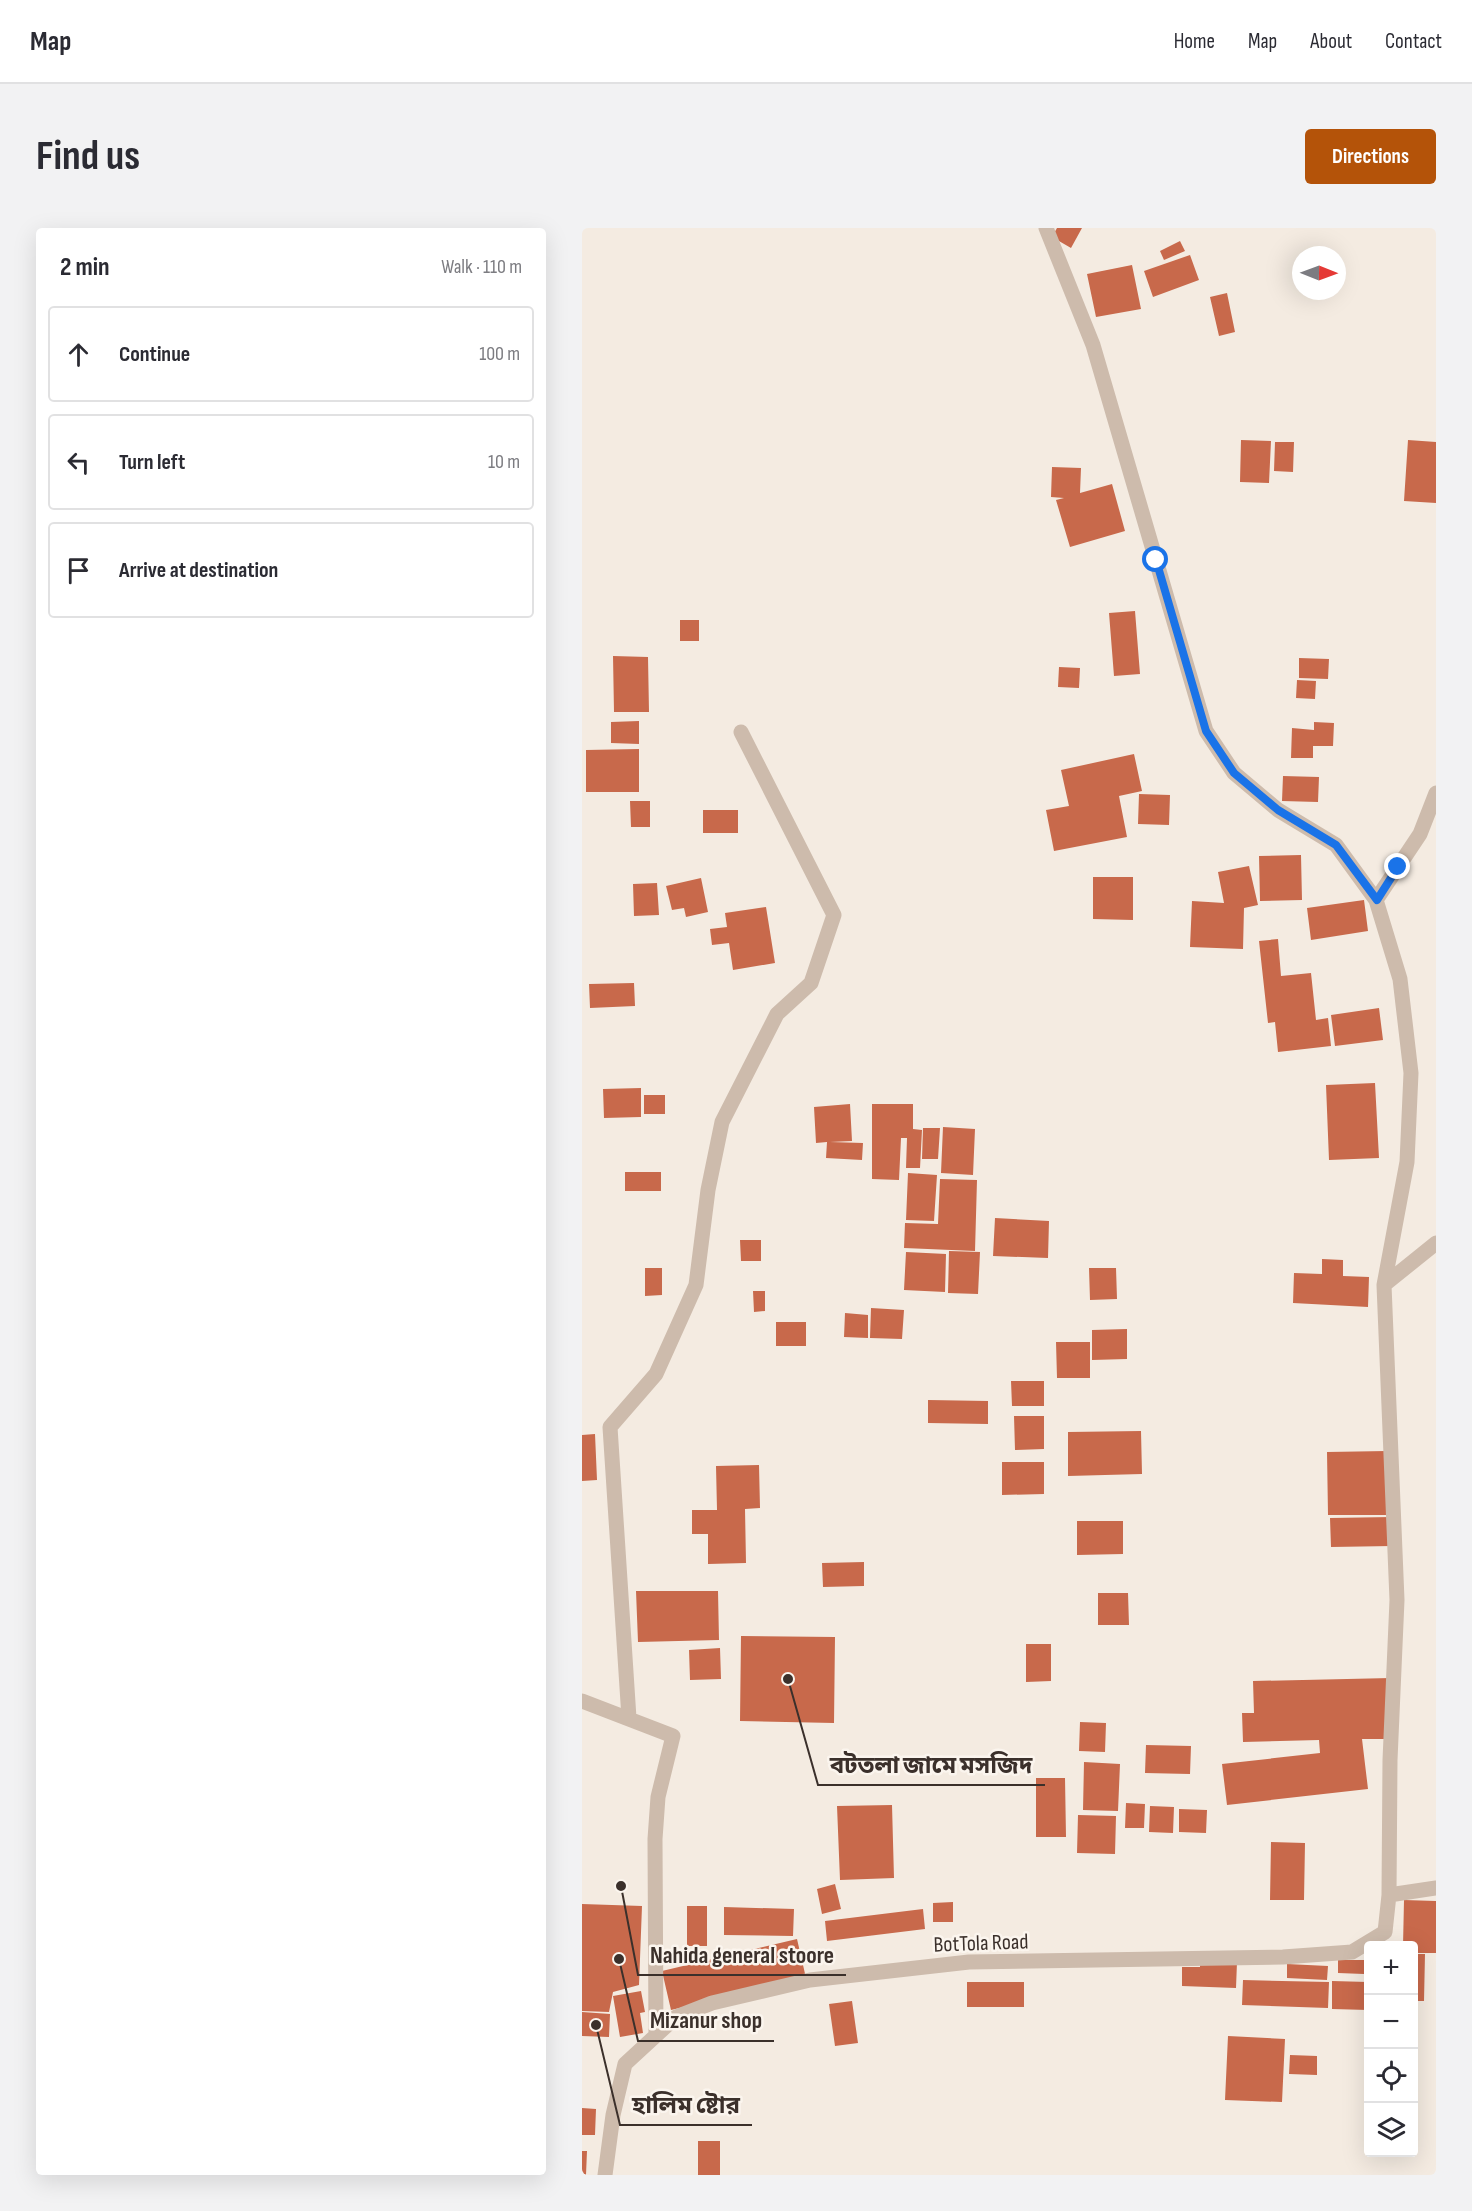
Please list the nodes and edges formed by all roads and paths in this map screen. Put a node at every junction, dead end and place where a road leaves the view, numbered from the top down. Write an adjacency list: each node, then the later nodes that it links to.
1 (1046, 228): 4 (street)
2 (741, 732): 8 (street)
3 (1436, 793): 4 (street)
4 (1377, 900): 6 (street)
5 (1436, 1243): 6 (street)
6 (1384, 1285): 10 (street)
7 (582, 1701): 8 (street)
8 (629, 1718): 11 (street)
9 (1436, 1888): 10 (street)
10 (1389, 1895): 11 (street, BotTola Road)
11 (656, 2035): 12 (street, BotTola Road)
12 (605, 2175)

